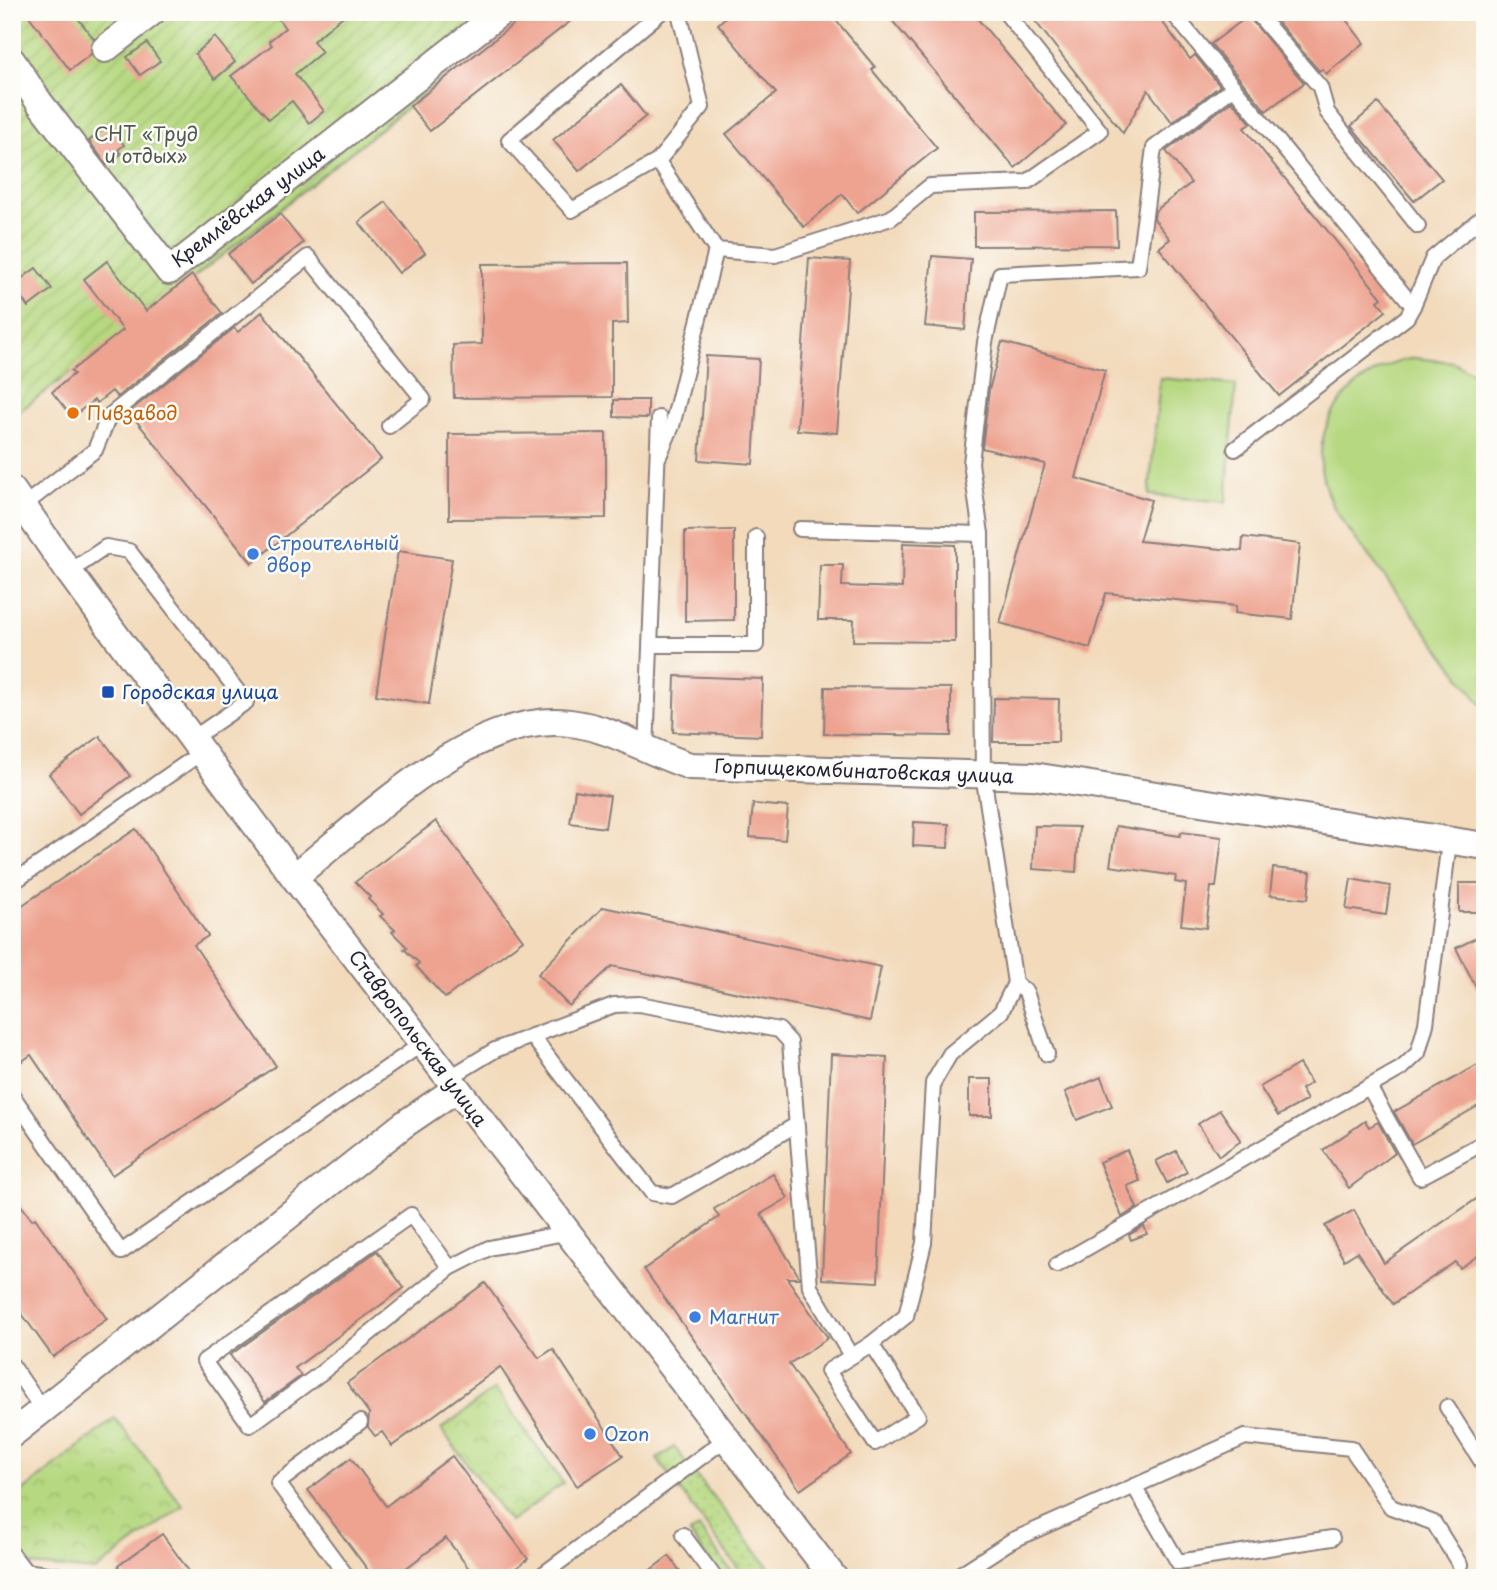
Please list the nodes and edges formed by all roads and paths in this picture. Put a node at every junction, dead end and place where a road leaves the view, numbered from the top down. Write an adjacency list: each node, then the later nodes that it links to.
1 (152, 12): 8 (street)
2 (501, 12): 9 (street, Кремлёвская улица)
3 (661, 12): 11 (lane)
4 (679, 12): 11 (lane)
5 (1005, 12): 14 (lane)
6 (1172, 12): 10 (lane)
7 (1256, 12): 13 (lane)
8 (105, 49)
9 (12, 61)
10 (1233, 88): 15 (lane); 22 (lane)
11 (658, 162): 14 (lane)
12 (1485, 215): 15 (lane)
13 (1418, 226)
14 (716, 250): 19 (lane)
15 (1412, 306): 18 (lane)
16 (659, 418): 19 (lane)
17 (389, 426): 20 (lane)
18 (1235, 449)
19 (659, 456): 25 (lane)
20 (18, 498): 24 (street, Ставропольская улица)
21 (800, 529): 22 (lane)
22 (981, 534): 28 (lane)
23 (756, 537): 25 (lane)
24 (69, 572): 26 (street, Ставропольская улица); 26 (lane)
25 (651, 645): 27 (lane)
26 (197, 746): 31 (street, Ставропольская улица); 32 (lane)
27 (646, 750): 28 (street, Горпищекомбинатовская улица); 31 (street, Горпищекомбинатовская улица)
28 (983, 774): 29 (street, Горпищекомбинатовская улица); 33 (lane)
29 (1449, 842): 30 (street, Горпищекомбинатовская улица); 38 (lane)
30 (1485, 846)
31 (295, 877): 35 (street, Ставропольская улица)
32 (12, 883)
33 (1015, 983): 36 (lane); 45 (lane)
34 (532, 1036): 37 (lane); 40 (lane); 40 (lane)
35 (422, 1043): 37 (street, Ставропольская улица); 39 (lane)
36 (1047, 1054)
37 (453, 1084): 42 (street, Ставропольская улица); 49 (street)
38 (1369, 1087): 41 (lane); 43 (lane)
39 (12, 1095)
40 (796, 1125): 46 (lane)
41 (1485, 1142)
42 (569, 1232): 44 (lane); 52 (street, Ставропольская улица)
43 (1057, 1265)
44 (450, 1268): 44 (lane)
45 (871, 1343): 46 (lane); 46 (lane)
46 (851, 1356)
47 (12, 1366): 49 (lane)
48 (1447, 1408): 53 (lane)
49 (42, 1409): 51 (street)
50 (360, 1422): 60 (lane)
51 (12, 1434)
52 (727, 1438): 61 (lane); 63 (street, Ставропольская улица)
53 (1485, 1467)
54 (1134, 1486): 56 (lane); 58 (lane); 64 (lane)
55 (683, 1535): 62 (lane)
56 (1332, 1538)
57 (12, 1554): 59 (lane)
58 (1460, 1565)
59 (75, 1578)
60 (348, 1578)
61 (538, 1578)
62 (715, 1578)
63 (834, 1578)
64 (954, 1578)

